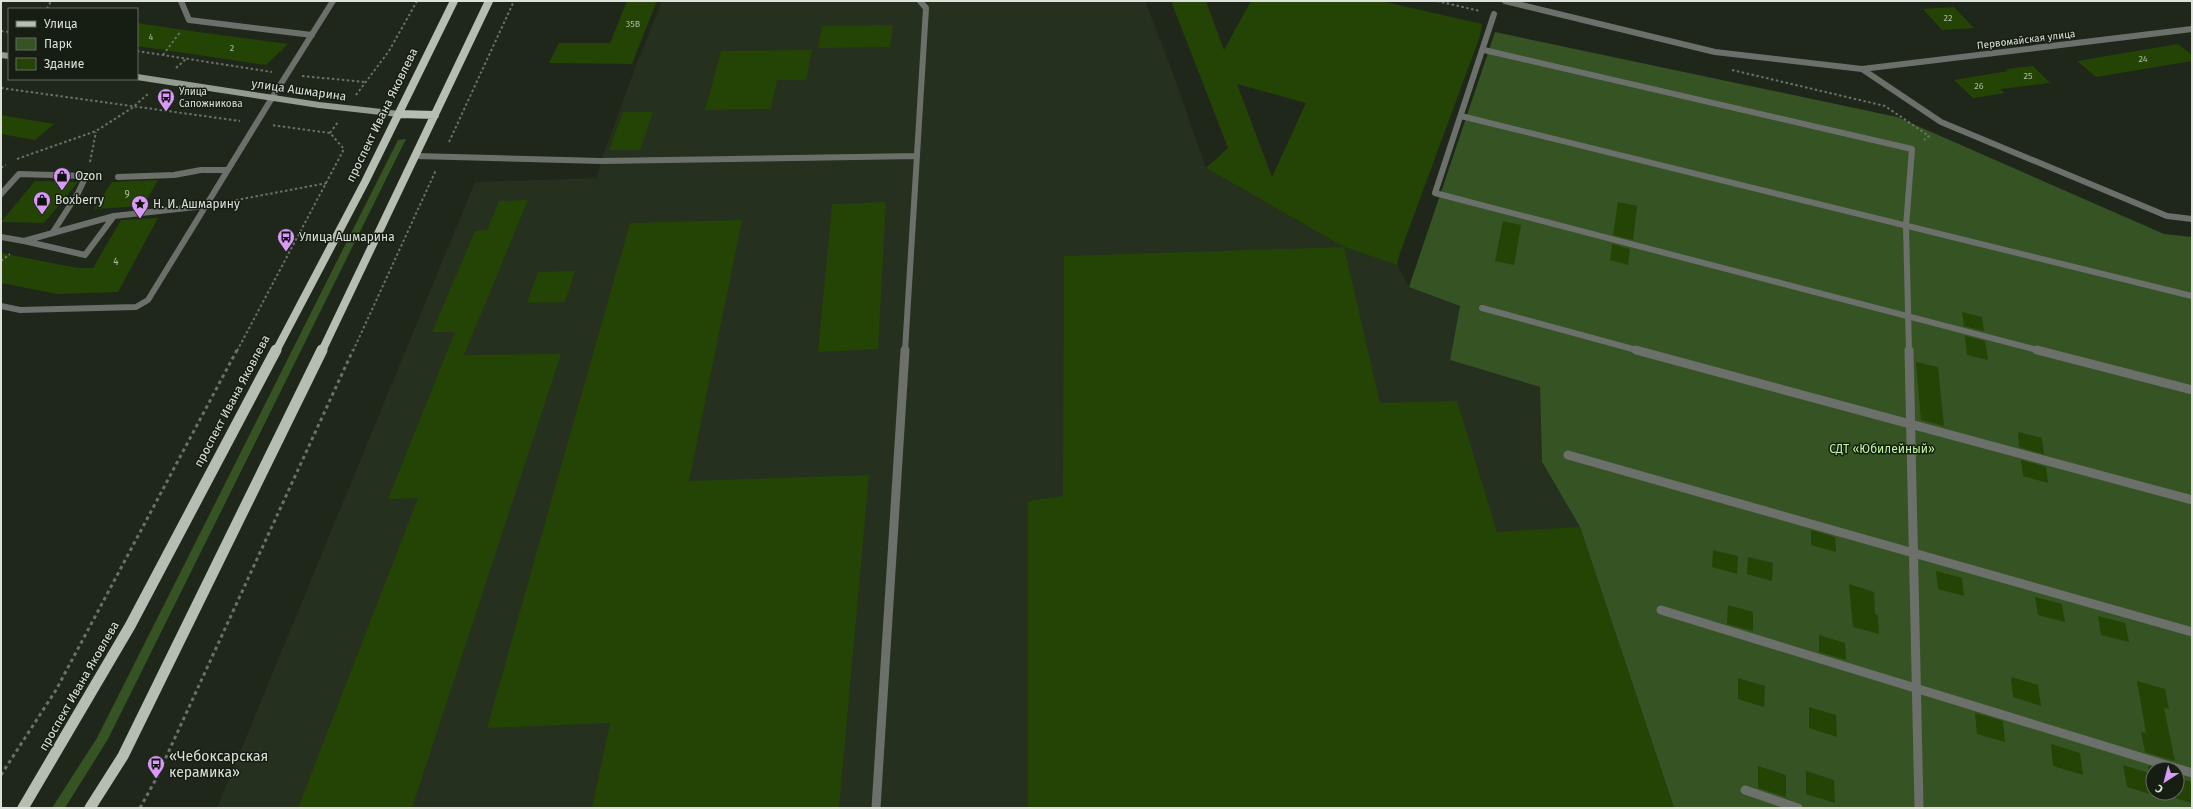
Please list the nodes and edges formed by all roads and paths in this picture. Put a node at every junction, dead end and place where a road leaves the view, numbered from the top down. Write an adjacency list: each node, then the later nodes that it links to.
1 (181, 1): 11 (street)
2 (333, 1): 13 (street)
3 (417, 1): 21 (path)
4 (454, 1): 26 (main road, проспект Ивана Яковлева)
5 (489, 1): 27 (main road)
6 (514, 1): 35 (path)
7 (920, 1): 36 (street)
8 (1437, 1): 10 (path)
9 (1505, 1): 18 (street)
10 (1494, 14): 14 (street)
11 (189, 20): 13 (street); 16 (path)
12 (2192, 29): 18 (street, Первомайская улица)
13 (312, 35): 19 (street)
14 (1484, 50): 28 (street); 33 (street)
15 (138, 51): 16 (path)
16 (163, 55): 19 (path)
17 (1724, 68): 33 (path)
18 (1862, 69): 45 (street)
19 (287, 74): 21 (path); 24 (street)
20 (138, 77): 24 (main road, улица Ашмарина)
21 (366, 82): 23 (path)
22 (1, 88): 25 (path)
23 (356, 96)
24 (272, 98): 26 (main road, улица Ашмарина); 30 (street)
25 (132, 108): 30 (path); 31 (path)
26 (399, 114): 27 (main road, улица Ашмарина); 65 (main road, проспект Ивана Яковлева)
27 (435, 115): 34 (main road)
28 (1461, 116): 46 (street); 53 (street)
29 (341, 117): 32 (path)
30 (256, 123): 32 (path); 38 (street)
31 (96, 132): 37 (path); 39 (path)
32 (330, 133): 41 (path)
33 (1912, 149): 46 (street)
34 (416, 156): 35 (street); 66 (main road)
35 (443, 156): 36 (street); 67 (path)
36 (917, 156): 68 (street)
37 (1, 168)
38 (227, 170): 40 (street); 43 (street)
39 (86, 176): 42 (street); 47 (street)
40 (118, 178)
41 (328, 183): 43 (path); 63 (path)
42 (1, 194)
43 (205, 206): 44 (street); 51 (street)
44 (114, 216): 47 (street); 49 (street)
45 (2192, 219)
46 (1906, 226): 50 (street); 53 (street)
47 (53, 232): 49 (street)
48 (1, 237): 49 (street)
49 (24, 241)
50 (2192, 296)
51 (1, 306)
52 (1482, 308): 55 (street)
53 (1908, 317): 54 (street); 55 (street)
54 (2192, 390)
55 (1910, 425): 57 (street); 58 (street)
56 (1568, 454): 58 (street)
57 (2192, 500)
58 (1915, 553): 60 (street); 61 (street)
59 (1661, 610): 61 (street)
60 (2192, 632)
61 (1918, 689): 62 (street); 70 (street)
62 (2192, 773)
63 (1, 775)
64 (1745, 790): 69 (street)
65 (22, 808)
66 (90, 808)
67 (140, 808)
68 (876, 808)
69 (1798, 808)
70 (1919, 808)

